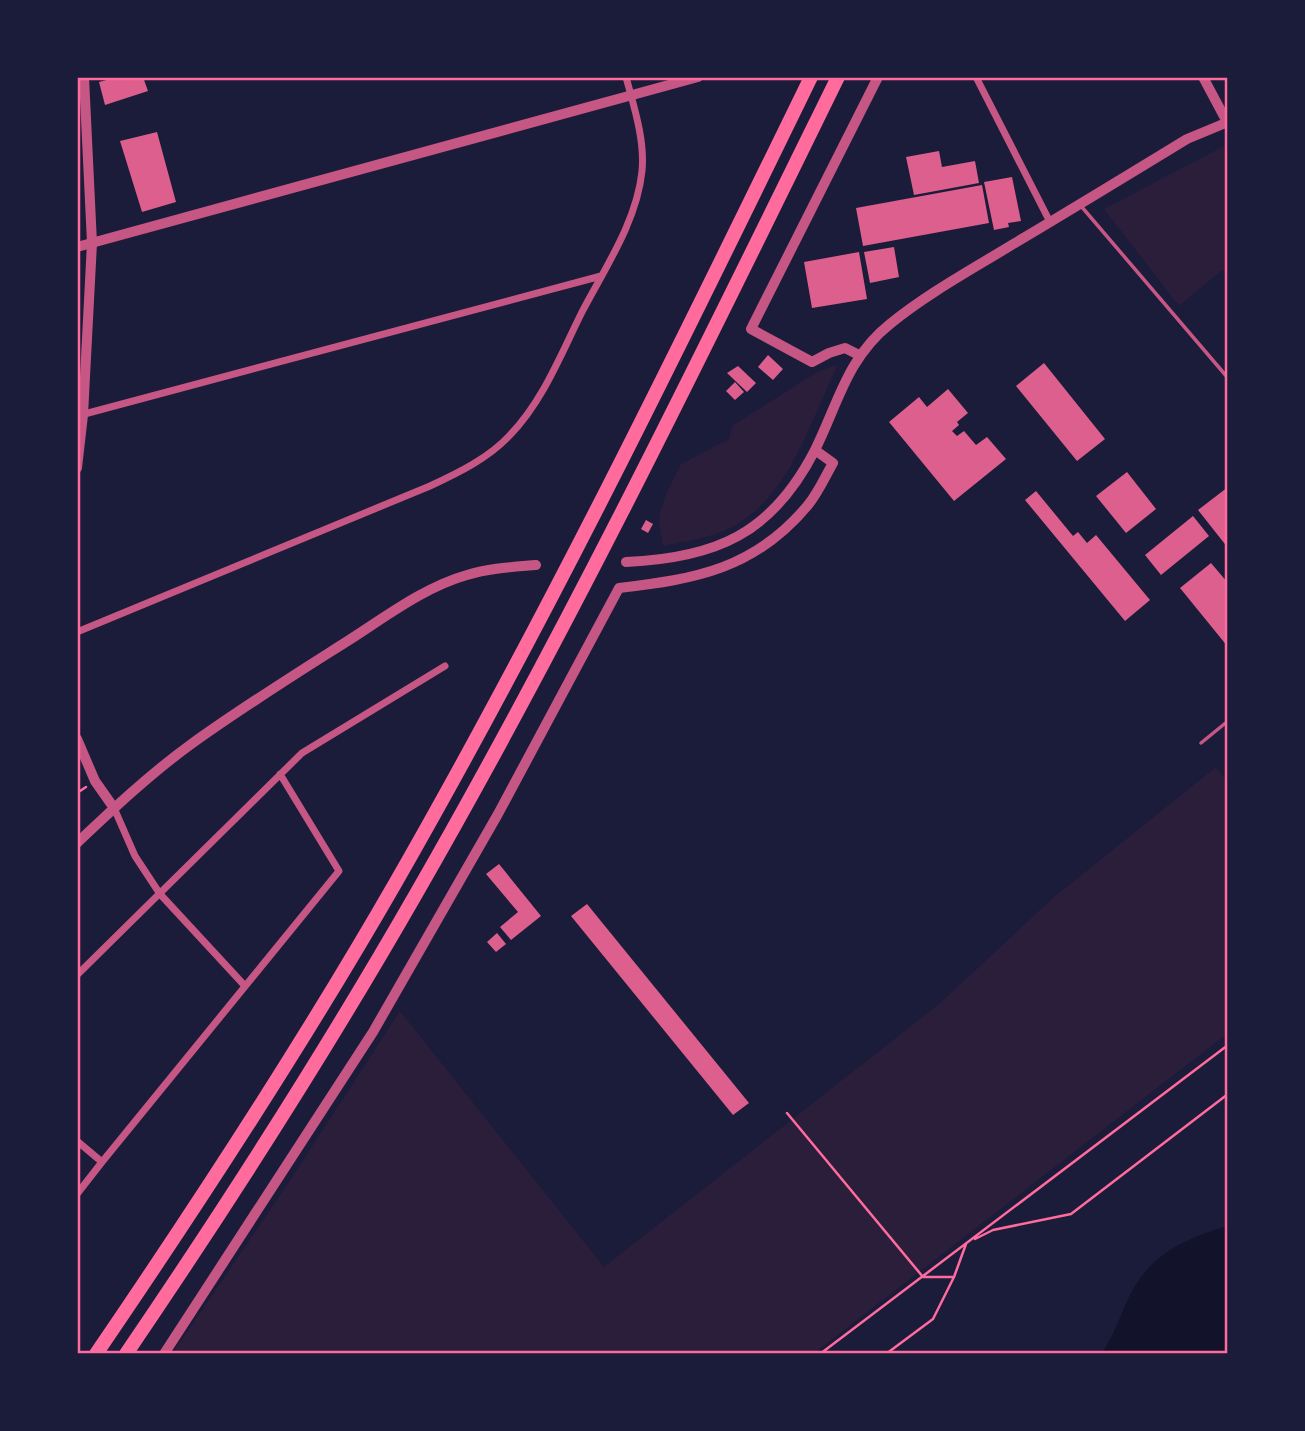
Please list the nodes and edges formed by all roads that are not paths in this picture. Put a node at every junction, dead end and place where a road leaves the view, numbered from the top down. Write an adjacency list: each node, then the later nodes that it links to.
1 (84, 77): 13 (street)
2 (626, 77): 9 (street)
3 (698, 77): 9 (street)
4 (811, 77): 37 (highway)
5 (838, 77): 38 (highway)
6 (877, 77): 16 (street)
7 (976, 77): 12 (street)
8 (1203, 77): 10 (street)
9 (630, 94): 13 (street); 15 (street)
10 (1227, 122): 11 (street)
11 (1079, 204): 12 (street); 17 (lane)
12 (1050, 222): 16 (street)
13 (92, 243): 14 (street); 18 (street)
14 (77, 247)
15 (601, 276): 18 (street); 23 (street)
16 (859, 355): 19 (street)
17 (1228, 378)
18 (80, 415): 20 (street)
19 (814, 450): 21 (street); 39 (street)
20 (77, 468)
21 (626, 562)
22 (536, 565): 29 (street)
23 (77, 632)
24 (445, 666): 28 (street)
25 (1228, 721): 27 (lane)
26 (77, 739): 29 (street)
27 (1201, 743)
28 (280, 774): 31 (street); 33 (street)
29 (114, 808): 30 (street); 31 (street)
30 (77, 843)
31 (160, 894): 32 (street); 33 (street)
32 (77, 975)
33 (244, 986): 35 (street)
34 (77, 1141): 35 (street)
35 (102, 1162): 36 (street)
36 (77, 1194)
37 (96, 1354)
38 (126, 1354)
39 (164, 1354)

